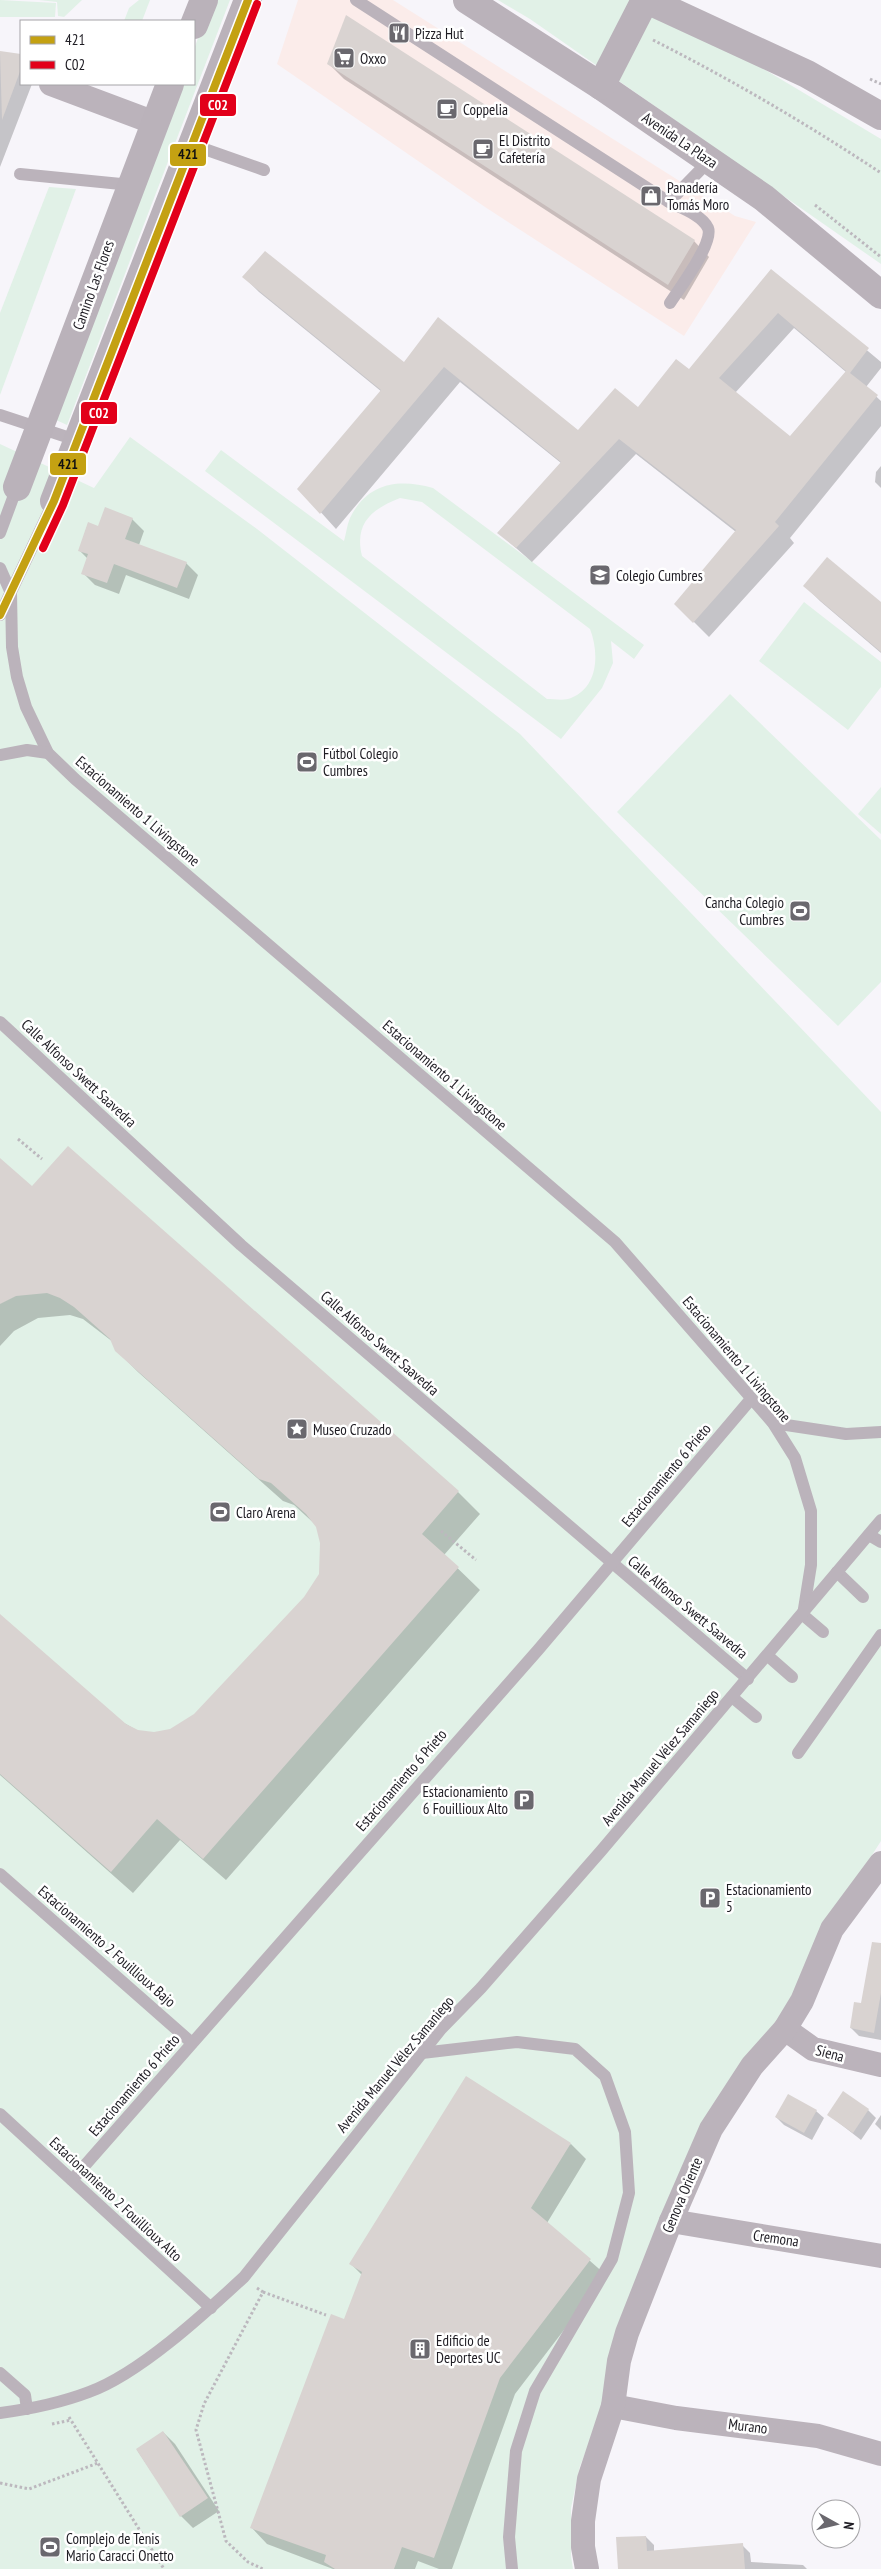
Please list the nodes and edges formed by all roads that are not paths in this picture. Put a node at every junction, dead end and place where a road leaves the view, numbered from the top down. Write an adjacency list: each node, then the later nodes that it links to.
1 (204, 0): 6 (street)
2 (248, 0): 12 (street)
3 (356, 0): 17 (lane)
4 (466, 0): 9 (street, Avenida La Plaza)
5 (646, 0): 9 (street); 10 (street)
6 (195, 22)
7 (54, 85): 11 (street)
8 (170, 85): 11 (street, Camino Las Flores)
9 (601, 86): 13 (street, Avenida La Plaza)
10 (881, 116)
11 (155, 123): 16 (street, Camino Las Flores)
12 (193, 145): 14 (lane); 21 (street)
13 (710, 160): 17 (lane); 18 (street, Avenida La Plaza)
14 (264, 170)
15 (20, 174): 16 (lane)
16 (133, 177): 20 (street, Camino Las Flores)
17 (669, 202): 19 (lane)
18 (881, 295)
19 (670, 303)
20 (61, 371): 21 (street); 23 (street, Camino Las Flores)
21 (98, 384): 24 (street)
22 (0, 415): 23 (lane)
23 (41, 427): 24 (lane); 25 (street, Camino Las Flores)
24 (76, 440): 26 (street)
25 (17, 487): 27 (lane)
26 (52, 506): 29 (lane)
27 (0, 534)
28 (0, 568): 29 (lane)
29 (11, 592): 30 (lane); 31 (lane, Estacionamiento 1 Livingstone)
30 (0, 615)
31 (48, 753): 32 (lane); 34 (lane, Estacionamiento 1 Livingstone)
32 (0, 755)
33 (0, 1022): 40 (lane, Calle Alfonso Swett Saavedra)
34 (750, 1399): 35 (lane, Estacionamiento 1 Livingstone); 40 (lane, Estacionamiento 6 Prieto)
35 (773, 1423): 36 (lane); 43 (lane, Estacionamiento 1 Livingstone)
36 (881, 1432)
37 (881, 1520): 38 (lane, Avenida Manuel Vélez Samaniego)
38 (869, 1535): 39 (lane); 41 (lane, Avenida Manuel Vélez Samaniego)
39 (881, 1542)
40 (612, 1564): 48 (lane, Calle Alfonso Swett Saavedra); 55 (lane, Estacionamiento 6 Prieto)
41 (838, 1572): 42 (lane); 43 (lane, Avenida Manuel Vélez Samaniego)
42 (863, 1597)
43 (803, 1615): 44 (lane); 46 (lane, Avenida Manuel Vélez Samaniego)
44 (823, 1632)
45 (881, 1635): 51 (lane)
46 (768, 1656): 47 (lane); 48 (lane, Avenida Manuel Vélez Samaniego)
47 (792, 1677)
48 (748, 1679): 49 (lane, Avenida Manuel Vélez Samaniego)
49 (732, 1697): 50 (lane); 56 (lane, Avenida Manuel Vélez Samaniego)
50 (756, 1716)
51 (798, 1753)
52 (881, 1863): 54 (street, Genova Oriente)
53 (0, 1874): 55 (lane, Estacionamiento 2 Fouillioux Bajo)
54 (785, 2029): 57 (street, Siena); 60 (street, Genova Oriente)
55 (192, 2043): 59 (lane, Estacionamiento 6 Prieto)
56 (422, 2053): 62 (lane, Avenida Manuel Vélez Samaniego); 68 (lane)
57 (881, 2065)
58 (0, 2114): 59 (lane, Estacionamiento 2 Fouillioux Alto)
59 (72, 2180): 62 (lane, Estacionamiento 2 Fouillioux Alto)
60 (671, 2221): 61 (street, Cremona); 64 (street, Genova Oriente)
61 (881, 2256)
62 (210, 2308): 65 (lane, Avenida Manuel Vélez Samaniego)
63 (0, 2373): 65 (lane)
64 (613, 2406): 67 (street, Murano); 69 (street, Genova Oriente)
65 (27, 2409): 66 (lane, Avenida Manuel Vélez Samaniego)
66 (0, 2413)
67 (881, 2454)
68 (512, 2569)
69 (587, 2569)

